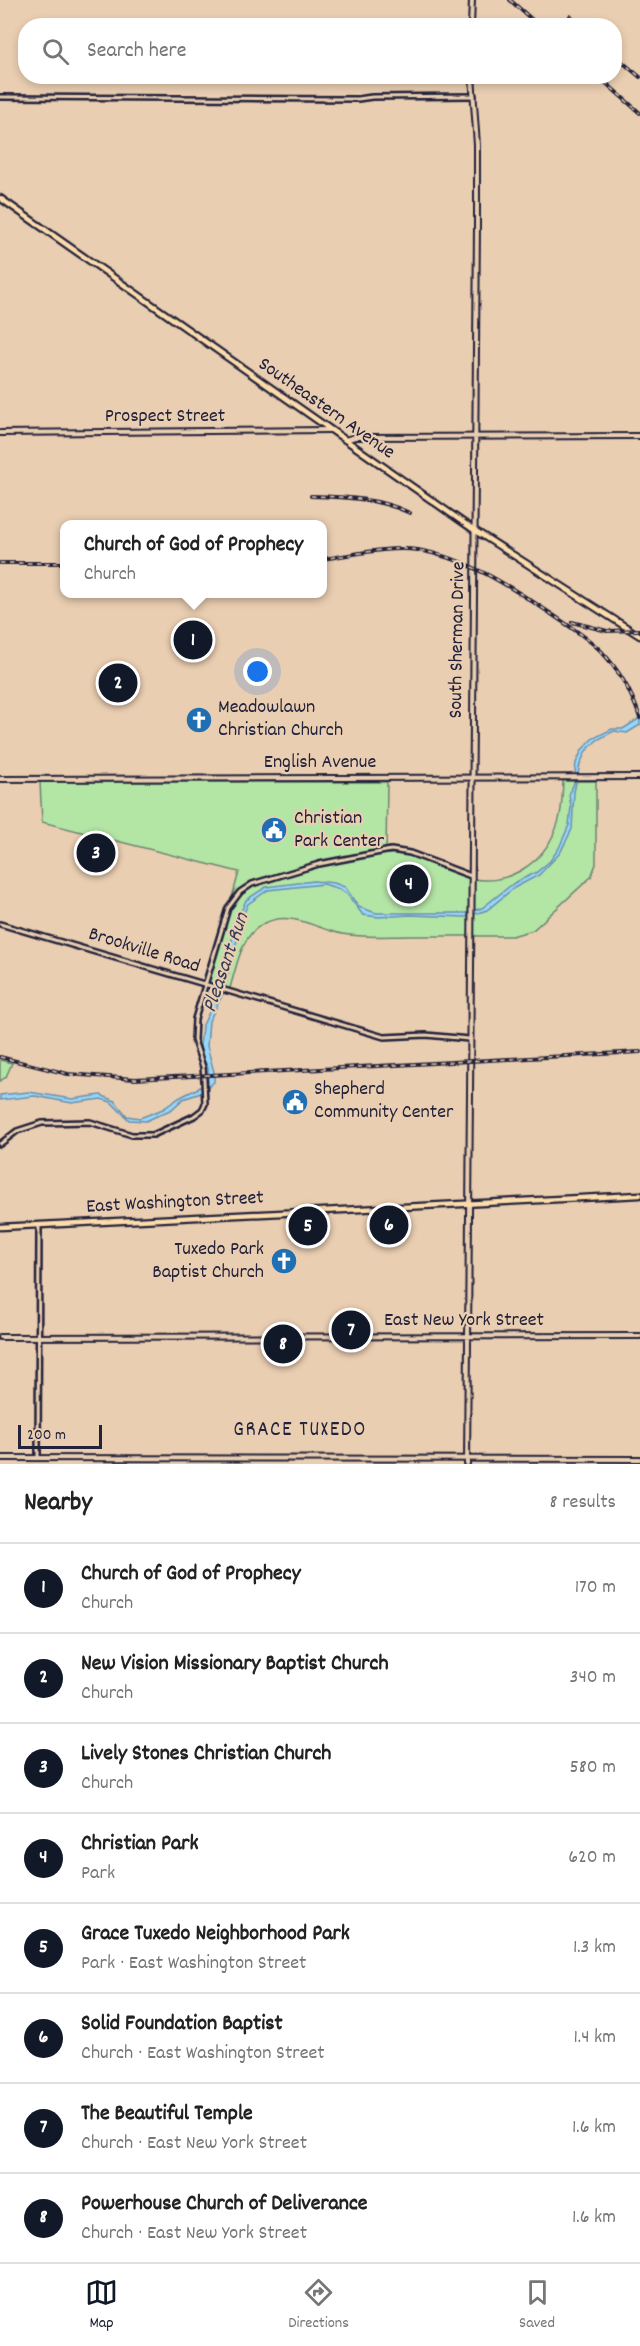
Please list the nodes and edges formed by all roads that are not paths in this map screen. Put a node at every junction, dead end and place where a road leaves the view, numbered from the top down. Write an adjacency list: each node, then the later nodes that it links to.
1 (472, 0): 2 (main road)
2 (471, 18)
3 (473, 84): 4 (main road, South Sherman Drive)
4 (474, 96): 5 (street); 9 (main road, South Sherman Drive)
5 (0, 97)
6 (0, 198): 7 (main road, Southeastern Avenue)
7 (330, 430): 8 (main road, Prospect Street); 11 (main road, Southeastern Avenue)
8 (0, 433)
9 (475, 436): 10 (main road); 11 (main road); 12 (main road, South Sherman Drive)
10 (640, 436)
11 (345, 440): 12 (main road, Southeastern Avenue)
12 (474, 530): 13 (main road, Southeastern Avenue); 14 (main road, South Sherman Drive)
13 (640, 636)
14 (472, 776): 15 (main road, English Avenue); 16 (main road, English Avenue); 17 (main road, South Sherman Drive)
15 (640, 777)
16 (0, 779)
17 (471, 876): 19 (street); 20 (main road, South Sherman Drive)
18 (0, 924): 19 (street, Brookville Road)
19 (204, 985): 20 (street, Brookville Road); 21 (street)
20 (470, 1039): 23 (main road, South Sherman Drive)
21 (0, 1144)
22 (640, 1195): 23 (main road, East Washington Street)
23 (469, 1204): 24 (main road, East Washington Street); 29 (main road, South Sherman Drive)
24 (39, 1225): 25 (main road, East Washington Street); 26 (street)
25 (0, 1227)
26 (38, 1336): 28 (main road, East New York Street); 29 (main road, East New York Street); 31 (street)
27 (640, 1336): 29 (main road, East New York Street)
28 (0, 1337)
29 (468, 1337): 33 (main road, South Sherman Drive)
30 (0, 1458): 31 (main road)
31 (40, 1458): 33 (main road); 34 (street)
32 (640, 1459): 33 (main road)
33 (467, 1462)
34 (43, 1464)

